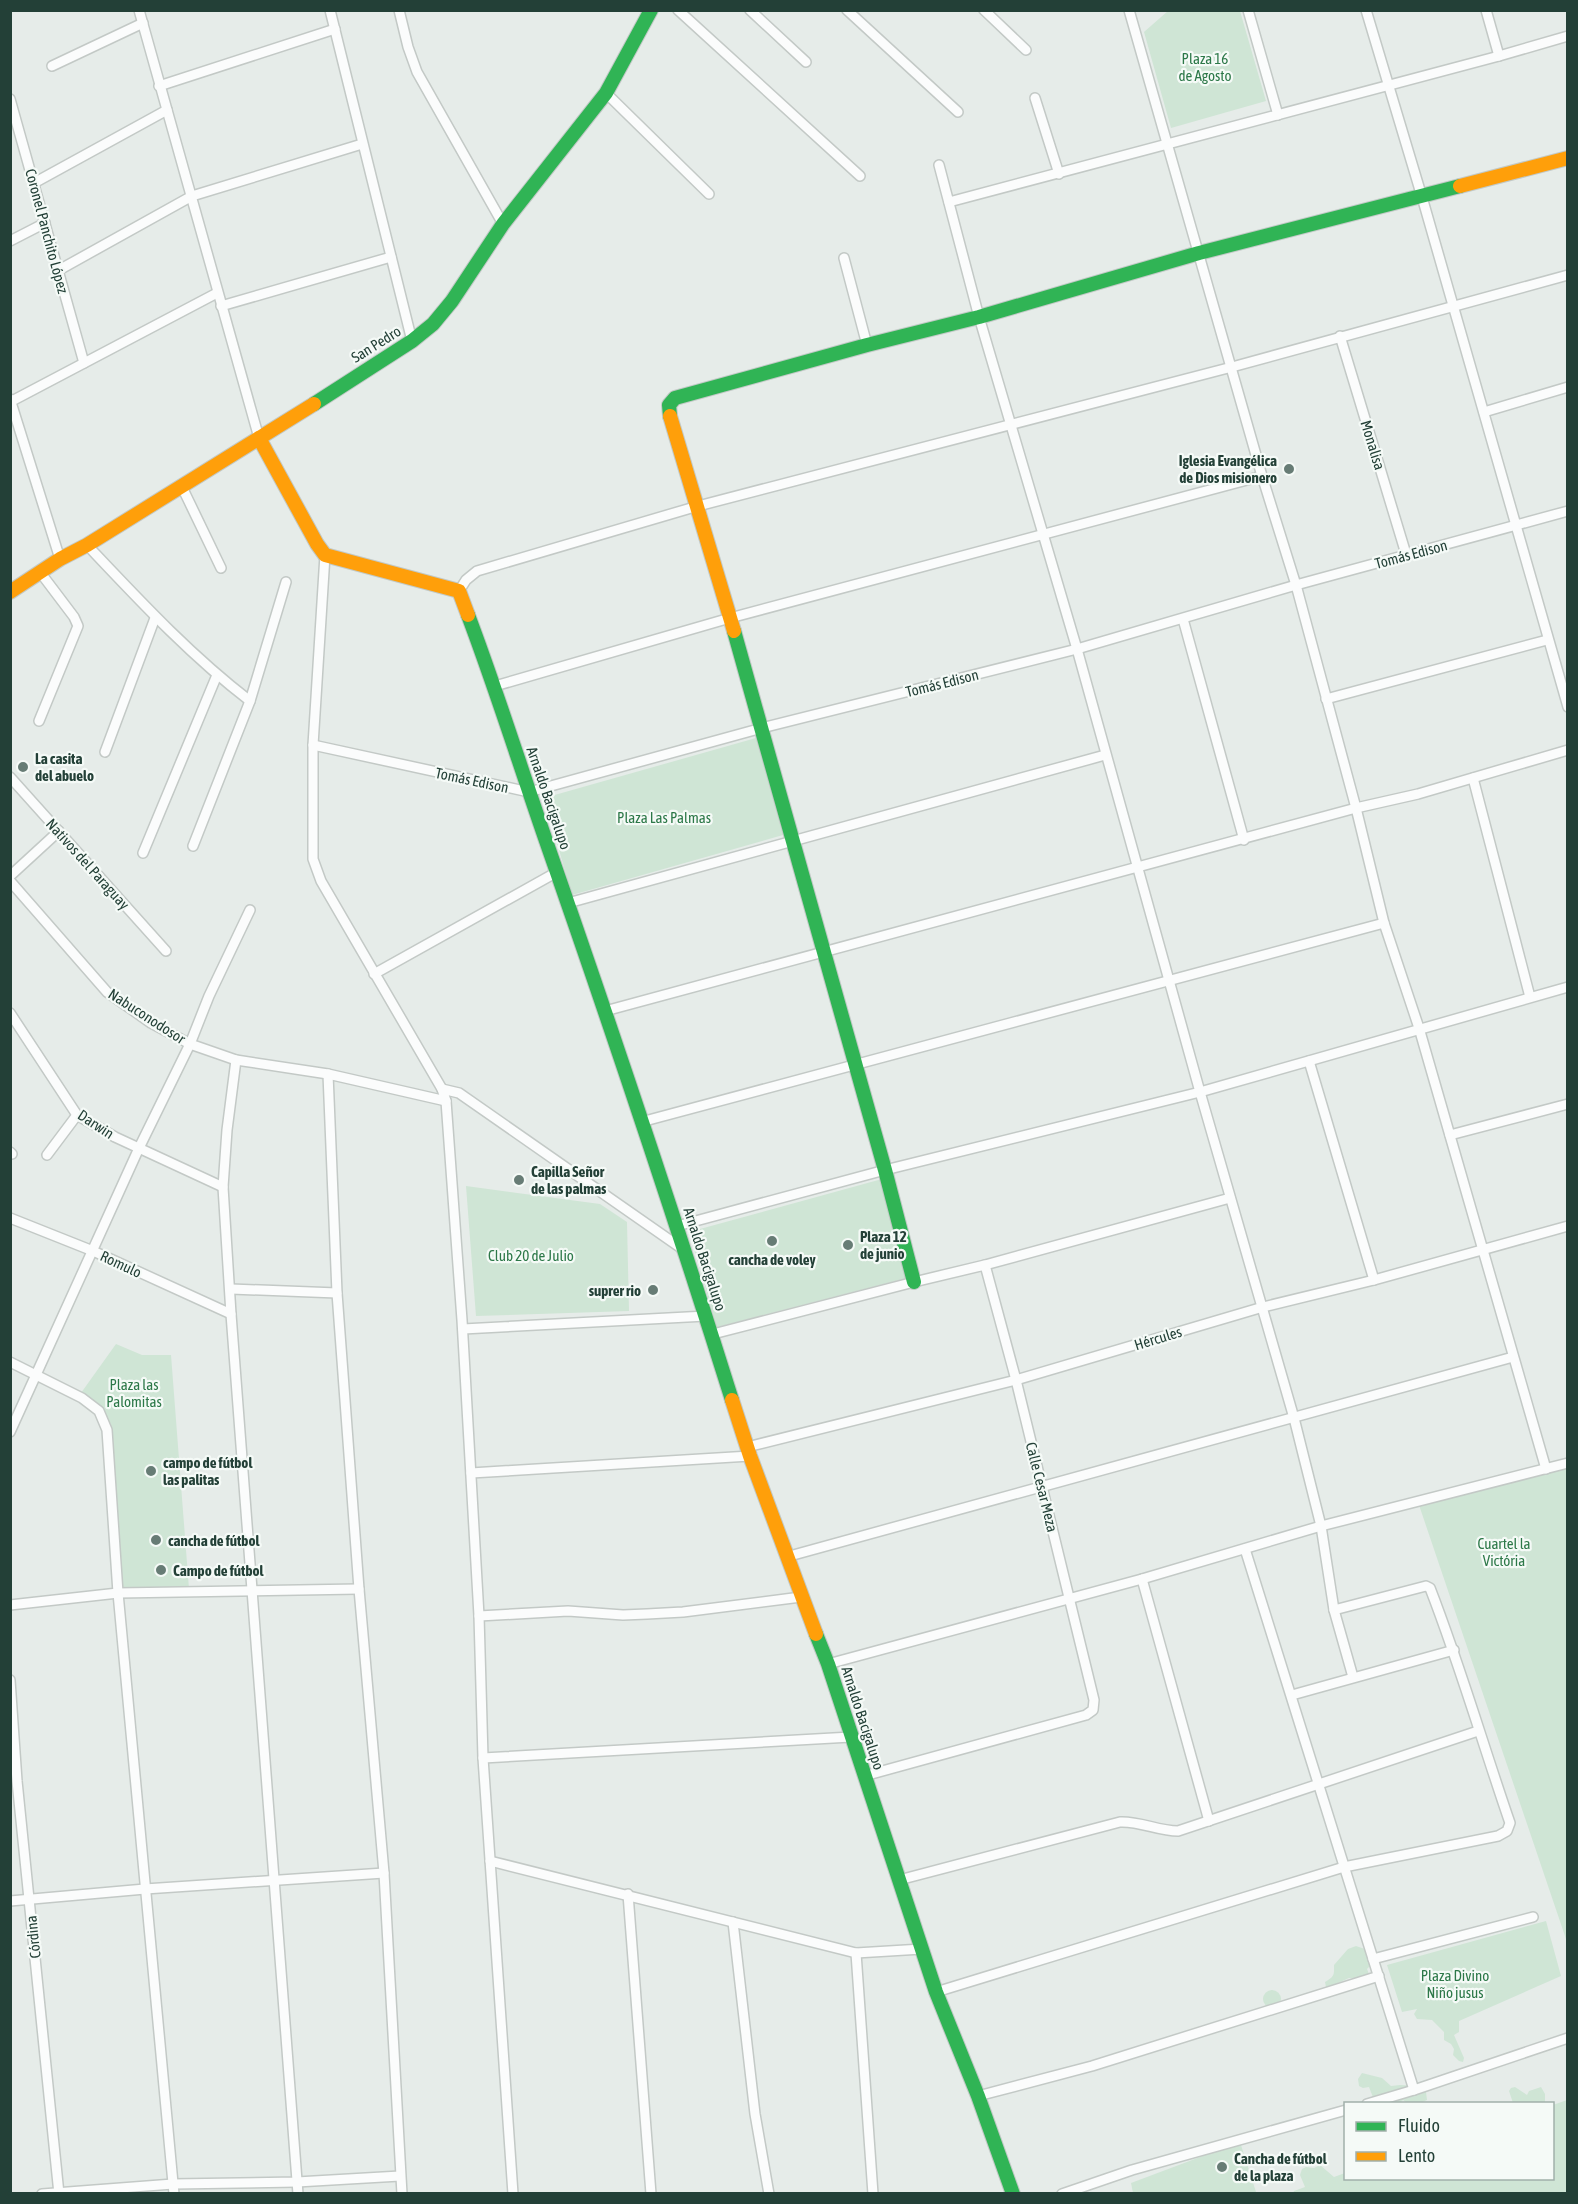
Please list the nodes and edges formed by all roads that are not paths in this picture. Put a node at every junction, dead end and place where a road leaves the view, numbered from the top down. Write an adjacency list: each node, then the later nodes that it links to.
1 (140, 10): 13 (street)
2 (330, 10): 14 (street)
3 (399, 10): 40 (street)
4 (651, 10): 22 (street, San Pedro)
5 (678, 10): 33 (street)
6 (750, 10): 18 (street)
7 (847, 10): 26 (street)
8 (984, 10): 16 (street)
9 (1129, 10): 28 (street)
10 (1248, 10): 27 (street)
11 (1366, 10): 21 (street)
12 (1486, 10): 17 (street)
13 (143, 23): 19 (street); 20 (street)
14 (336, 29): 20 (street); 29 (street)
15 (1568, 36): 17 (street)
16 (1026, 50)
17 (1499, 56): 21 (street)
18 (806, 62)
19 (52, 66)
20 (159, 86): 25 (street)
21 (1388, 86): 27 (street); 37 (street)
22 (606, 93): 35 (street); 40 (street, San Pedro)
23 (1035, 98): 32 (street)
24 (10, 99): 34 (street, Coronel Panchito López)
25 (167, 110): 34 (street); 36 (street)
26 (958, 112)
27 (1278, 115): 28 (street)
28 (1167, 143): 32 (street); 42 (street)
29 (363, 144): 36 (street); 43 (street)
30 (1568, 158): 37 (street)
31 (939, 165): 38 (street)
32 (1059, 174): 38 (street)
33 (860, 176)
34 (34, 183): 39 (street, Coronel Panchito López)
35 (709, 194)
36 (192, 196): 45 (street); 47 (street)
37 (1422, 197): 42 (street); 49 (street)
38 (949, 202): 50 (street)
39 (45, 223): 41 (street); 45 (street, Coronel Panchito López)
40 (502, 224): 52 (street, San Pedro)
41 (10, 241)
42 (1199, 253): 50 (street); 55 (street)
43 (391, 257): 48 (street); 52 (street)
44 (844, 258): 53 (street)
45 (59, 270): 54 (street, Coronel Panchito López)
46 (1568, 275): 49 (street)
47 (217, 293): 48 (street); 54 (street)
48 (221, 306): 60 (street)
49 (1452, 306): 51 (street); 58 (street)
50 (979, 317): 53 (street); 59 (street)
51 (1341, 336): 55 (street); 68 (street, Monalisa)
52 (412, 341): 60 (street, San Pedro)
53 (867, 345): 63 (street)
54 (84, 363): 57 (street)
55 (1232, 367): 59 (street); 61 (street)
56 (1568, 387): 58 (street)
57 (11, 401): 70 (street)
58 (1484, 412): 65 (street)
59 (1011, 424): 63 (street); 66 (street)
60 (259, 438): 62 (street, San Pedro); 69 (street)
61 (1262, 476): 66 (street); 74 (street)
62 (182, 487): 67 (street, San Pedro); 71 (street)
63 (698, 506): 75 (street); 78 (street)
64 (1568, 511): 65 (street, Tomás Edison)
65 (1516, 525): 68 (street, Tomás Edison); 80 (street)
66 (1043, 535): 78 (street); 81 (street)
67 (87, 545): 70 (street, San Pedro); 77 (street)
68 (1406, 554): 74 (street, Tomás Edison)
69 (326, 555): 75 (street); 89 (street)
70 (60, 559): 72 (street, San Pedro)
71 (220, 568)
72 (40, 572): 76 (street, San Pedro); 87 (street)
73 (286, 582): 85 (street)
74 (1296, 585): 79 (street, Tomás Edison); 84 (street)
75 (459, 591): 83 (street, Arnaldo Bacigalupo)
76 (10, 592)
77 (155, 618): 82 (street); 91 (street)
78 (730, 618): 83 (street); 88 (street)
79 (1183, 619): 81 (street, Tomás Edison); 98 (street)
80 (1547, 639): 84 (street); 86 (street)
81 (1077, 649): 88 (street, Tomás Edison); 92 (street)
82 (217, 675): 85 (street); 101 (street)
83 (495, 686): 95 (street, Arnaldo Bacigalupo)
84 (1326, 699): 96 (street)
85 (250, 700): 100 (street)
86 (1568, 707)
87 (39, 721)
88 (762, 728): 95 (street, Tomás Edison); 99 (street)
89 (313, 745): 95 (street, Tomás Edison); 111 (street)
90 (1568, 750): 94 (street)
91 (105, 752)
92 (1105, 754): 99 (street); 102 (street)
93 (10, 777): 97 (street, Nativos del Paraguay)
94 (1473, 778): 96 (street); 114 (street)
95 (529, 792): 103 (street, Arnaldo Bacigalupo)
96 (1356, 808): 98 (street); 108 (street)
97 (59, 831): 104 (street); 109 (street, Nativos del Paraguay)
98 (1244, 840): 102 (street)
99 (793, 841): 106 (street); 110 (street)
100 (193, 846)
101 (143, 853)
102 (1138, 868): 110 (street); 112 (street)
103 (557, 872): 106 (street, Arnaldo Bacigalupo); 111 (street)
104 (10, 876)
105 (10, 881): 118 (street, Nabuconodosor)
106 (568, 903): 115 (street, Arnaldo Bacigalupo)
107 (250, 910): 118 (street)
108 (1384, 923): 112 (street); 117 (street)
109 (166, 951)
110 (824, 952): 115 (street); 121 (street)
111 (374, 975): 123 (street)
112 (1169, 981): 121 (street); 124 (street)
113 (1568, 987): 114 (street)
114 (1530, 997): 117 (street)
115 (605, 1011): 128 (street, Arnaldo Bacigalupo)
116 (10, 1013): 127 (street, Darwin)
117 (1419, 1028): 120 (street); 129 (street)
118 (190, 1044): 119 (street, Nabuconodosor); 130 (street)
119 (236, 1060): 122 (street, Nabuconodosor); 133 (street)
120 (1309, 1060): 124 (street); 142 (street)
121 (855, 1064): 128 (street); 132 (street)
122 (328, 1074): 125 (street, Nabuconodosor); 145 (street)
123 (442, 1089): 125 (street); 140 (street)
124 (1200, 1092): 132 (street); 134 (street)
125 (446, 1101): 149 (street)
126 (1568, 1104): 129 (street)
127 (77, 1114): 130 (street, Darwin); 131 (street)
128 (642, 1122): 136 (street, Arnaldo Bacigalupo)
129 (1450, 1135): 138 (street)
130 (139, 1148): 133 (street, Darwin); 139 (street)
131 (47, 1155)
132 (885, 1170): 136 (street); 143 (street)
133 (224, 1186): 144 (street)
134 (1230, 1198): 141 (street); 146 (street)
135 (10, 1218): 139 (street, Romulo)
136 (677, 1226): 140 (street, Arnaldo Bacigalupo)
137 (1568, 1226): 138 (street, Hércules)
138 (1483, 1250): 142 (street, Hércules); 151 (street)
139 (93, 1251): 147 (street, Romulo); 153 (street)
140 (685, 1251): 148 (street, Arnaldo Bacigalupo)
141 (985, 1265): 143 (street); 154 (street, Calle Cesar Meza)
142 (1374, 1280): 146 (street, Hércules)
143 (914, 1282): 150 (street)
144 (231, 1289): 145 (street); 147 (street)
145 (337, 1293): 166 (street)
146 (1263, 1307): 154 (street, Hércules); 155 (street)
147 (231, 1314): 167 (street)
148 (706, 1316): 149 (street); 150 (street, Arnaldo Bacigalupo)
149 (463, 1329): 160 (street)
150 (712, 1334): 157 (street, Arnaldo Bacigalupo)
151 (1513, 1357): 155 (street); 159 (street)
152 (10, 1362): 153 (street)
153 (38, 1375): 156 (street); 168 (street)
154 (1016, 1380): 157 (street, Hércules); 161 (street, Calle Cesar Meza)
155 (1294, 1418): 161 (street); 162 (street)
156 (10, 1432)
157 (749, 1451): 160 (street, Hércules); 164 (street, Arnaldo Bacigalupo)
158 (1568, 1463): 159 (street)
159 (1546, 1469): 162 (street)
160 (471, 1473): 173 (street)
161 (1041, 1488): 164 (street); 170 (street, Calle Cesar Meza)
162 (1321, 1527): 163 (street); 172 (street)
163 (1245, 1549): 165 (street); 178 (street)
164 (786, 1557): 169 (street, Arnaldo Bacigalupo)
165 (1142, 1579): 170 (street); 185 (street)
166 (359, 1589): 167 (street); 188 (street)
167 (252, 1592): 168 (street); 190 (street)
168 (118, 1593): 171 (street); 191 (street)
169 (801, 1597): 173 (street); 175 (street, Arnaldo Bacigalupo)
170 (1069, 1599): 175 (street); 182 (street, Calle Cesar Meza)
171 (10, 1605)
172 (1334, 1610): 174 (street); 176 (street)
173 (479, 1616): 181 (street)
174 (1454, 1650): 176 (street); 179 (street)
175 (828, 1664): 180 (street, Arnaldo Bacigalupo)
176 (1353, 1677): 178 (street)
177 (10, 1680): 183 (street, Córdina)
178 (1292, 1695): 184 (street)
179 (1478, 1731): 184 (street); 187 (street)
180 (851, 1737): 181 (street); 182 (street, Arnaldo Bacigalupo)
181 (483, 1758): 186 (street)
182 (864, 1776): 189 (street, Arnaldo Bacigalupo)
183 (14, 1780): 193 (street, Córdina)
184 (1317, 1785): 185 (street); 187 (street)
185 (1209, 1821): 189 (street)
186 (490, 1861): 192 (street); 214 (street)
187 (1344, 1867): 199 (street); 201 (street)
188 (384, 1873): 190 (street); 207 (street)
189 (899, 1880): 197 (street, Arnaldo Bacigalupo)
190 (274, 1881): 191 (street); 208 (street)
191 (145, 1889): 193 (street); 209 (street)
192 (628, 1894): 196 (street); 215 (street)
193 (30, 1900): 194 (street); 211 (street, Córdina)
194 (10, 1901)
195 (1533, 1917): 199 (street)
196 (733, 1922): 198 (street); 216 (street)
197 (922, 1949): 198 (street); 201 (street, Arnaldo Bacigalupo)
198 (856, 1953): 217 (street)
199 (1374, 1959): 200 (street)
200 (1379, 1976): 203 (street); 204 (street)
201 (936, 1992): 204 (street, Arnaldo Bacigalupo)
202 (1568, 2037): 203 (street)
203 (1414, 2090): 205 (street)
204 (978, 2096): 218 (street, Arnaldo Bacigalupo)
205 (1371, 2102)
206 (1344, 2111): 219 (street)
207 (400, 2176): 208 (street); 213 (street)
208 (297, 2182): 209 (street); 212 (street)
209 (173, 2189): 211 (street)
210 (42, 2193): 211 (street)
211 (59, 2193)
212 (298, 2193)
213 (402, 2193)
214 (513, 2193)
215 (651, 2193)
216 (769, 2193)
217 (873, 2193)
218 (1012, 2193)
219 (1062, 2193)

